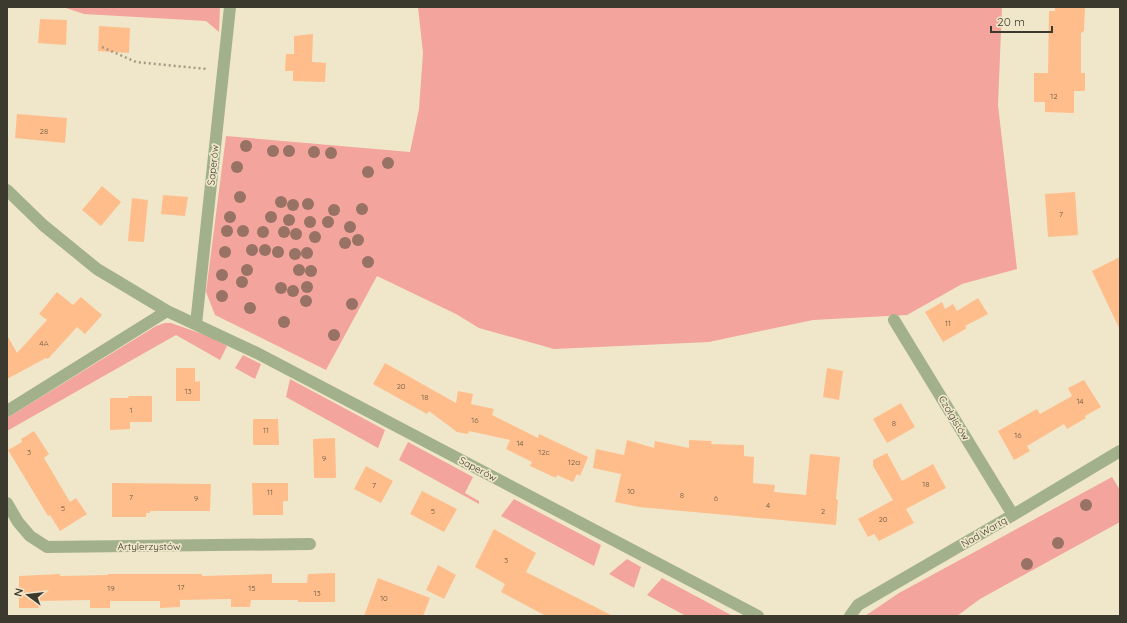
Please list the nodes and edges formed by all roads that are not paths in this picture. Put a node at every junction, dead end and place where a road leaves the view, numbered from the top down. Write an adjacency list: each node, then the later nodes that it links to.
1 (230, 7): 5 (street, Saperów)
2 (7, 190): 3 (street, Saperów)
3 (166, 311): 5 (street, Saperów); 6 (street)
4 (894, 320): 9 (street, Czołgistów)
5 (196, 324): 11 (street, Saperów)
6 (7, 411)
7 (1120, 451): 9 (street, Nad Wartą)
8 (7, 503): 10 (street, Artylerzystów)
9 (1013, 515): 12 (street, Nad Wartą)
10 (310, 544)
11 (758, 616)
12 (850, 616)

